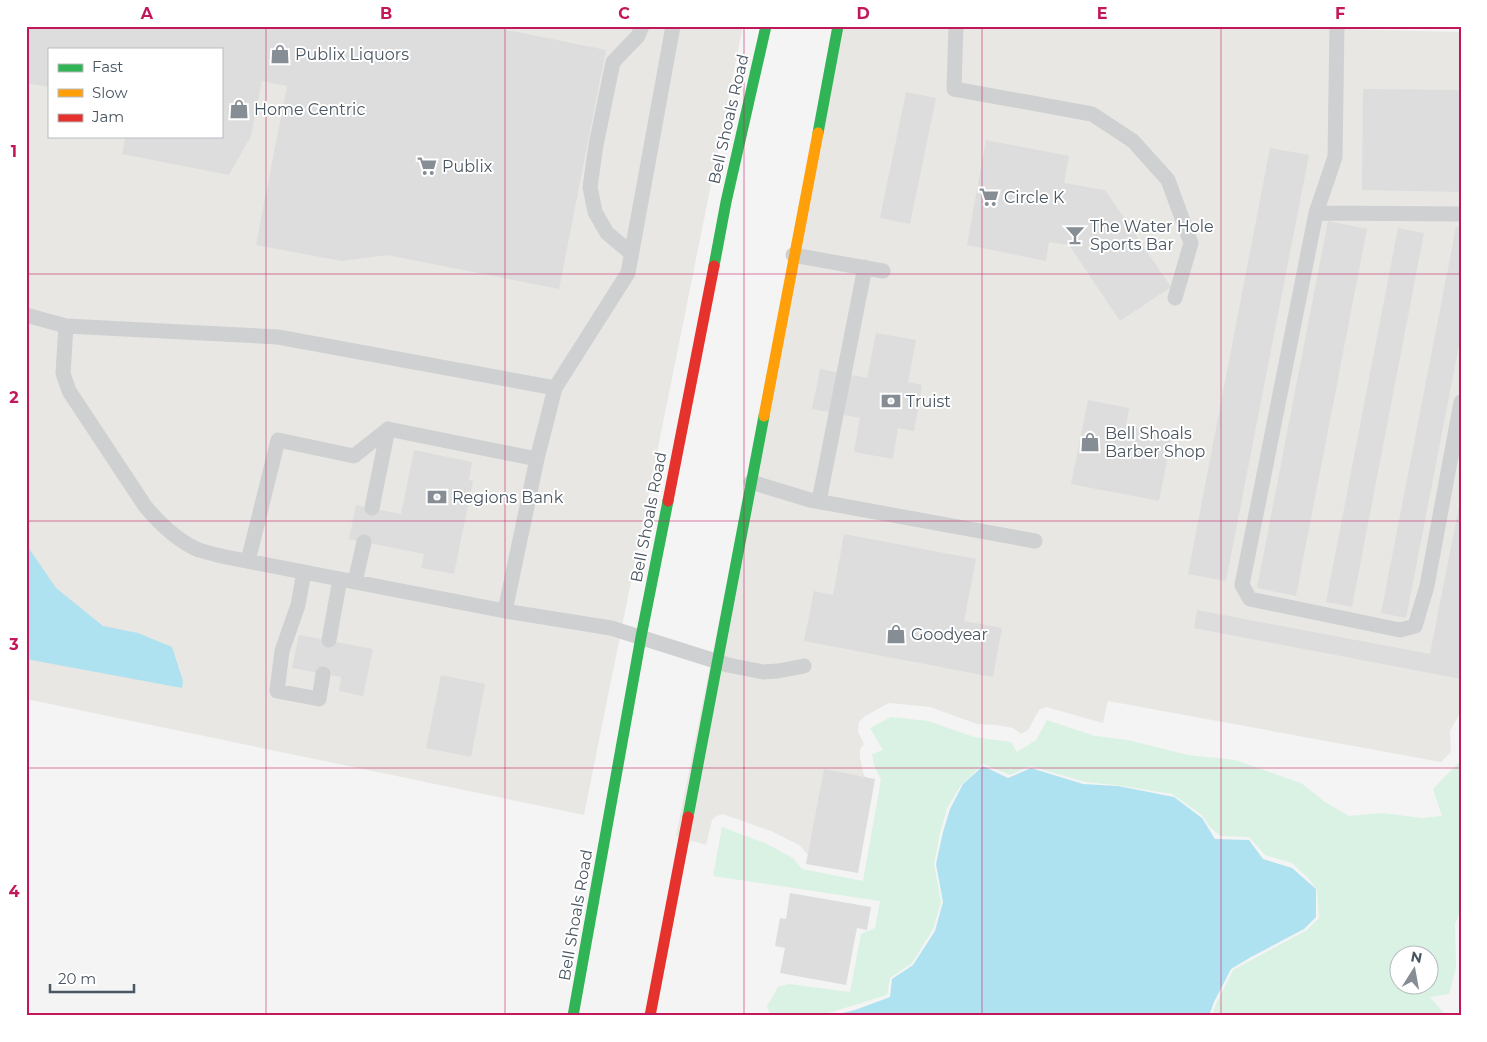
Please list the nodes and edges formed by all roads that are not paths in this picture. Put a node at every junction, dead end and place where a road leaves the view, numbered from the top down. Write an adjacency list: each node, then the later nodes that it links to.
1 (642, 26): 9 (lane)
2 (673, 26): 9 (lane)
3 (766, 26): 29 (main road, Bell Shoals Road)
4 (838, 26): 10 (main road)
5 (956, 26): 13 (lane)
6 (1337, 26): 7 (lane)
7 (1316, 214): 8 (lane); 17 (lane)
8 (1461, 214)
9 (632, 253): 16 (lane)
10 (793, 255): 11 (lane); 20 (main road)
11 (864, 267): 12 (lane); 21 (lane)
12 (884, 271)
13 (1175, 298)
14 (26, 315): 15 (lane)
15 (66, 326): 16 (lane); 25 (lane)
16 (554, 388): 19 (lane)
17 (1461, 402)
18 (388, 428): 19 (lane); 22 (lane); 25 (lane)
19 (537, 459): 28 (lane)
20 (751, 482): 21 (lane); 31 (main road)
21 (819, 501): 23 (lane)
22 (372, 508)
23 (1035, 541)
24 (364, 542): 27 (lane)
25 (248, 561): 26 (lane)
26 (304, 572): 27 (lane); 33 (lane)
27 (347, 581): 28 (lane); 30 (lane)
28 (505, 611): 29 (lane)
29 (641, 637): 31 (lane); 34 (main road, Bell Shoals Road)
30 (329, 640)
31 (717, 661): 32 (lane); 35 (main road)
32 (804, 666)
33 (323, 674)
34 (574, 1016)
35 (650, 1016)

